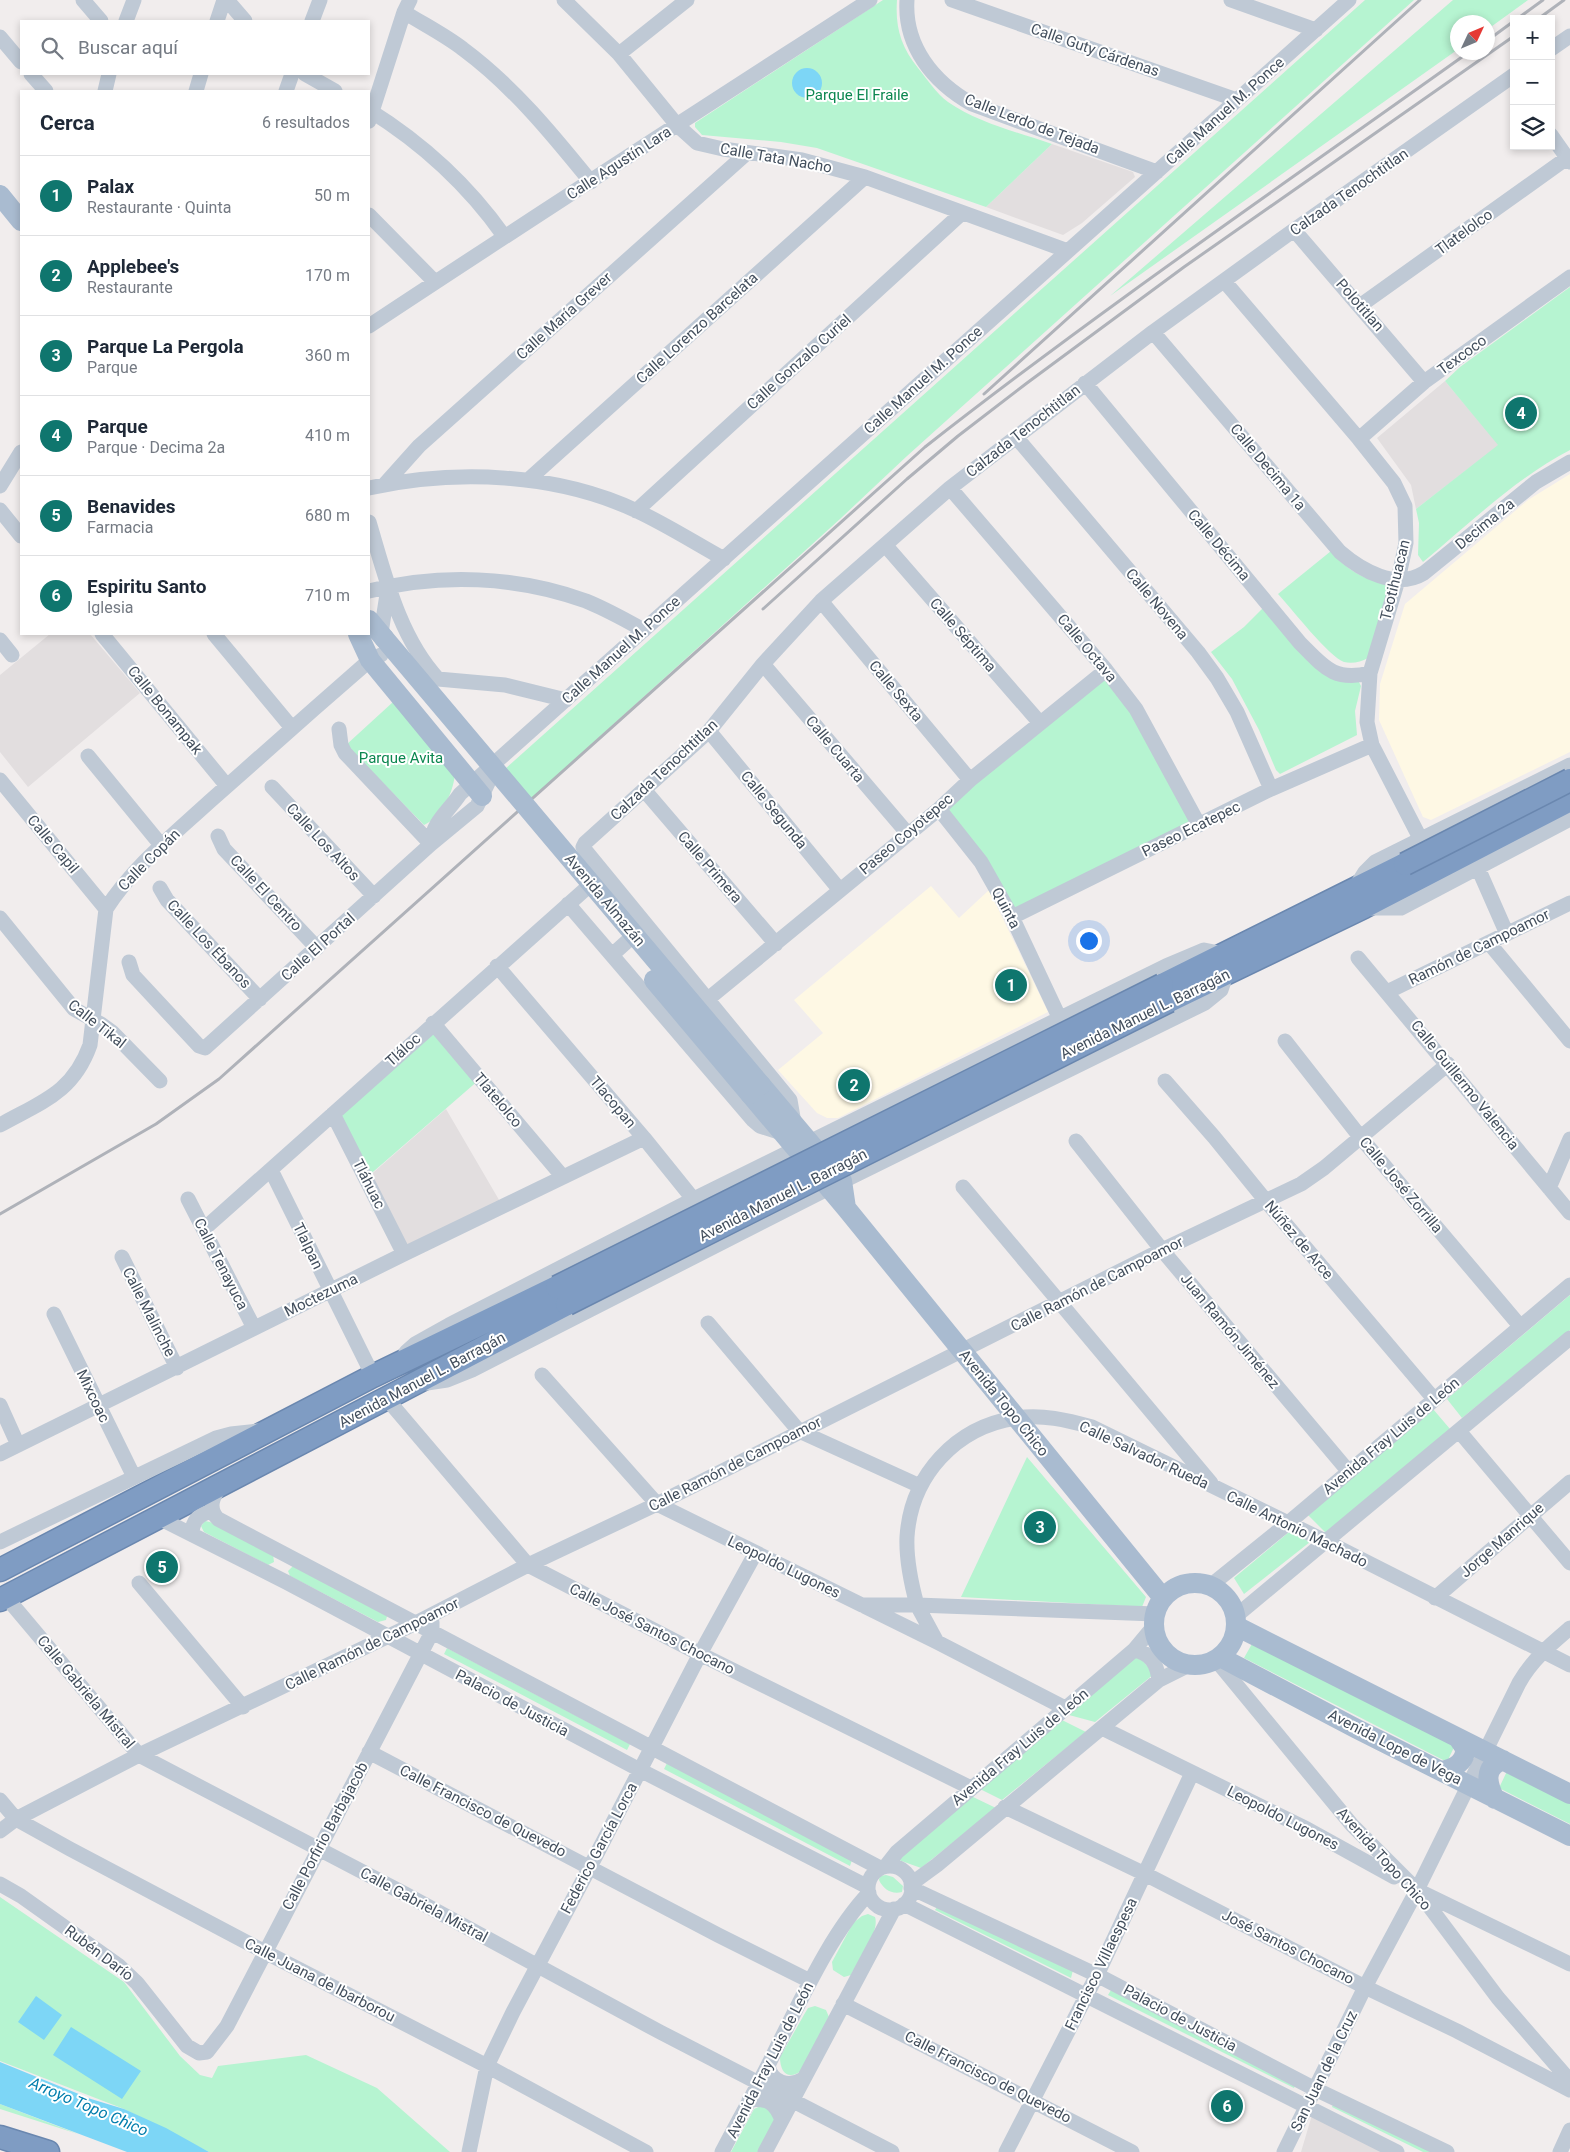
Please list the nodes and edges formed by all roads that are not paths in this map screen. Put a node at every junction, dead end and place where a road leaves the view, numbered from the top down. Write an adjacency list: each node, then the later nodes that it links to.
1 (83, 0): 13 (street)
2 (134, 0): 14 (street)
3 (226, 0): 15 (street); 16 (street)
4 (320, 0): 17 (street)
5 (564, 0): 22 (street, Calle Tata Nacho)
6 (687, 0): 22 (street)
7 (870, 0): 37 (street, Calle Agustín Lara)
8 (907, 0): 41 (street, Calle Lerdo de Tejada)
9 (952, 0): 35 (street, Calle Guty Cárdenas)
10 (1231, 0): 18 (street)
11 (1349, 0): 18 (street, Calle Manuel M. Ponce)
12 (407, 6): 36 (street); 43 (street)
13 (100, 20)
14 (126, 20)
15 (218, 20)
16 (244, 20)
17 (312, 20)
18 (1316, 30): 35 (street, Calle Manuel M. Ponce)
19 (1570, 36): 21 (street)
20 (0, 37): 23 (street)
21 (1555, 46)
22 (619, 54): 37 (street, Calle Tata Nacho)
23 (20, 61)
24 (32, 75): 30 (street)
25 (109, 75): 31 (street)
26 (201, 75): 32 (street)
27 (292, 75): 33 (street)
28 (307, 75): 34 (street)
29 (1510, 80): 48 (street, Calzada Tenochtitlan)
30 (45, 90)
31 (104, 90)
32 (196, 90)
33 (286, 90)
34 (333, 90)
35 (1238, 100): 41 (street, Calle Manuel M. Ponce)
36 (370, 115): 49 (street)
37 (677, 125): 39 (street, Calle Tata Nacho); 43 (street, Calle Agustín Lara)
38 (1555, 141): 40 (street)
39 (748, 153): 42 (street, Calle Tata Nacho); 64 (street, Calle María Grever)
40 (1568, 160): 54 (street, Tlatelolco)
41 (1157, 172): 50 (street, Calle Manuel M. Ponce)
42 (865, 177): 45 (street, Calle Tata Nacho); 63 (street, Calle Lorenzo Barcelata)
43 (591, 182): 49 (street, Calle Agustín Lara)
44 (0, 195): 47 (main road)
45 (962, 213): 50 (street, Calle Tata Nacho); 69 (street, Calle Gonzalo Curiel)
46 (370, 216): 52 (street)
47 (20, 219)
48 (1294, 230): 53 (street, Calzada Tenochtitlan); 54 (street, Polotitlan)
49 (504, 236): 52 (street, Calle Agustín Lara)
50 (1068, 251): 73 (street, Calle Manuel M. Ponce)
51 (1570, 277): 57 (street, Texcoco)
52 (435, 282): 55 (street, Calle Agustín Lara)
53 (1225, 282): 56 (street, Calzada Tenochtitlan); 60 (street, Teotihuacan)
54 (1361, 305): 57 (street, Polotitlan)
55 (370, 325)
56 (1153, 332): 58 (street, Calzada Tenochtitlan); 74 (street, Calle Decima 1a)
57 (1424, 382): 60 (street, Texcoco)
58 (1085, 383): 59 (street, Calzada Tenochtitlan); 87 (street, Calle Décima)
59 (1016, 437): 67 (street, Calzada Tenochtitlan); 102 (street, Calle Novena)
60 (1359, 439): 74 (street, Teotihuacan)
61 (20, 454): 65 (street)
62 (1570, 462): 74 (street, Decima 2a)
63 (528, 480): 64 (street); 69 (street)
64 (385, 484): 66 (street)
65 (0, 486)
66 (370, 488)
67 (950, 488): 72 (street, Calzada Tenochtitlan); 86 (street, Calle Octava)
68 (0, 510): 71 (street)
69 (636, 511): 73 (street)
70 (370, 525): 75 (street)
71 (20, 535)
72 (886, 546): 77 (street, Calzada Tenochtitlan); 89 (street, Calle Séptima)
73 (724, 559): 78 (street, Calle Manuel M. Ponce)
74 (1398, 580): 87 (street, Teotihuacan)
75 (388, 586): 76 (street); 78 (street); 83 (street); 88 (street)
76 (370, 591)
77 (821, 601): 85 (street, Calzada Tenochtitlan); 98 (street, Calle Sexta)
78 (644, 630): 88 (street, Calle Manuel M. Ponce)
79 (103, 635): 100 (street, Calle Bonampak)
80 (215, 635): 90 (street)
81 (360, 635): 83 (main road)
82 (0, 640): 84 (street)
83 (376, 643): 90 (street, Calle Copán); 103 (main road); 152 (main road, Avenida Almazán, bridge)
84 (12, 654)
85 (763, 664): 92 (street, Calzada Tenochtitlan); 110 (street, Calle Cuarta)
86 (1106, 670): 89 (street, Paseo Coyotepec); 109 (street, Calle Octava)
87 (1370, 673): 93 (street, Teotihuacan)
88 (566, 700): 103 (street, Calle Manuel M. Ponce)
89 (1040, 724): 98 (street, Paseo Coyotepec)
90 (292, 728): 100 (street, Calle Copán)
91 (339, 728): 113 (street)
92 (709, 730): 104 (street, Calzada Tenochtitlan); 119 (street, Calle Segunda)
93 (1372, 745): 102 (street, Paseo Ecatepec); 112 (street, Teotihuacan)
94 (88, 756): 114 (street)
95 (1570, 765): 96 (street)
96 (1544, 776): 105 (street); 112 (street)
97 (0, 780): 124 (street, Calle Capil)
98 (970, 780): 107 (street, Paseo Coyotepec)
99 (1570, 780): 116 (highway, Avenida Manuel L. Barragán, bridge)
100 (227, 786): 114 (street, Calle Copán)
101 (272, 787): 120 (street, Calle Los Altos)
102 (1271, 789): 109 (street, Paseo Ecatepec)
103 (477, 790): 113 (street)
104 (645, 791): 117 (street, Calzada Tenochtitlan); 130 (street, Calle Primera)
105 (1570, 794)
106 (1570, 800): 116 (highway, Avenida Manuel L. Barragán)
107 (939, 808): 110 (street, Paseo Coyotepec); 126 (street, Quinta)
108 (1570, 819): 115 (street)
109 (1199, 825): 126 (street, Paseo Ecatepec)
110 (908, 834): 119 (street, Paseo Coyotepec)
111 (218, 836): 131 (street, Calle El Centro)
112 (1420, 838): 121 (street)
113 (431, 844): 120 (street, Calle El Portal)
114 (162, 845): 124 (street, Calle Copán)
115 (1478, 868): 121 (street); 128 (street)
116 (1410, 872): 121 (highway, Avenida Manuel L. Barragán)
117 (603, 873): 123 (street, Tláloc); 127 (street)
118 (160, 888): 138 (street, Calle Los Ébanos)
119 (839, 889): 130 (street, Paseo Coyotepec)
120 (374, 896): 131 (street, Calle El Portal)
121 (1359, 899): 135 (highway, Avenida Manuel L. Barragán)
122 (1570, 903): 128 (street, Ramón de Campoamor)
123 (568, 904): 132 (street); 136 (street, Tláloc)
124 (106, 909): 141 (street, Calle Copán)
125 (0, 918): 141 (street, Calle Tikal)
126 (1012, 918): 140 (street, Quinta)
127 (645, 925): 132 (street); 139 (street)
128 (1507, 934): 129 (street, Ramón de Campoamor)
129 (1489, 943): 137 (street, Ramón de Campoamor); 144 (street)
130 (776, 944): 139 (street, Paseo Coyotepec)
131 (317, 948): 138 (street, Calle El Portal)
132 (612, 955): 152 (street)
133 (1358, 958): 137 (street, Calle Guillermo Valencia)
134 (129, 962): 138 (street, Calle El Portal)
135 (1226, 964): 140 (street); 153 (street); 175 (highway, Avenida Manuel L. Barragán, bridge)
136 (497, 966): 142 (street, Tláloc); 154 (street, Tlacopan)
137 (1388, 992): 145 (street, Calle Guillermo Valencia)
138 (260, 999)
139 (708, 999): 152 (street)
140 (1059, 1017): 148 (street)
141 (93, 1020): 146 (street, Calle Tikal); 151 (street, Calle Copán)
142 (433, 1023): 149 (street, Tláloc); 160 (street, Tlatelolco)
143 (1285, 1041): 155 (street, Calle José Zorrilla)
144 (1570, 1041)
145 (1448, 1064): 155 (street, Calle Ramón de Campoamor); 163 (street, Calle Guillermo Valencia)
146 (160, 1081)
147 (1165, 1081): 166 (street, Núñez de Arce)
148 (924, 1084): 153 (street); 158 (street)
149 (333, 1114): 159 (street, Tláloc); 171 (street, Tláhuac)
150 (0, 1120): 151 (street)
151 (0, 1125)
152 (788, 1128): 158 (main road, Avenida Almazán)
153 (946, 1131): 161 (street)
154 (644, 1138): 160 (street, Moctezuma); 165 (street, Tlacopan)
155 (1361, 1138): 166 (street, Calle Ramón de Campoamor); 179 (street, Calle José Zorrilla)
156 (1570, 1139): 163 (street)
157 (1076, 1141): 170 (street, Juan Ramón Jiménez)
158 (802, 1145): 161 (main road, Avenida Almazán); 165 (street)
159 (271, 1170): 168 (street, Tláloc); 174 (street, Tlalpan)
160 (563, 1176): 171 (street, Moctezuma)
161 (835, 1185): 169 (street); 182 (main road, Avenida Topo Chico)
162 (963, 1187): 176 (street, Calle Antonio Machado)
163 (1549, 1188): 167 (street, Calle Guillermo Valencia)
164 (188, 1199): 168 (street, Calle Tenayuca)
165 (694, 1199): 169 (street, Tlacopan); 184 (street)
166 (1266, 1201): 170 (street, Calle Ramón de Campoamor); 188 (street, Núñez de Arce)
167 (1570, 1213)
168 (204, 1229): 180 (street, Calle Tenayuca)
169 (725, 1240): 186 (street)
170 (1162, 1250): 176 (street, Calle Ramón de Campoamor); 197 (street, Juan Ramón Jiménez)
171 (404, 1254): 174 (street, Moctezuma)
172 (122, 1257): 183 (street, Calle Malinche)
173 (1570, 1285): 179 (street, Avenida Fray Luis de León)
174 (330, 1292): 180 (street, Moctezuma); 184 (street, Tlalpan)
175 (562, 1295): 184 (highway, Avenida Manuel L. Barragán); 186 (highway, Avenida Manuel L. Barragán)
176 (1059, 1304): 182 (street, Calle Ramón de Campoamor); 202 (street, Calle Antonio Machado)
177 (54, 1314): 190 (street, Mixcoac)
178 (708, 1323): 193 (street)
179 (1520, 1326): 188 (street, Avenida Fray Luis de León)
180 (254, 1328): 183 (street, Moctezuma)
181 (1570, 1338): 194 (street)
182 (962, 1351): 191 (main road, Avenida Topo Chico); 193 (street, Calle Ramón de Campoamor)
183 (177, 1368): 190 (street, Moctezuma)
184 (382, 1372): 192 (highway, Avenida Manuel L. Barragán)
185 (542, 1375): 203 (street, Leopoldo Lugones)
186 (414, 1384): 187 (highway, Avenida Manuel L. Barragán)
187 (387, 1399): 200 (highway, Avenida Manuel L. Barragán); 215 (street, Calle José Santos Chocano)
188 (1434, 1399): 197 (street, Avenida Fray Luis de León)
189 (0, 1405): 195 (street)
190 (98, 1407): 195 (street, Moctezuma); 198 (street, Mixcoac)
191 (1016, 1418): 201 (street, Calle Salvador Rueda); 202 (street, Calle Salvador Rueda); 225 (main road, Avenida Topo Chico)
192 (270, 1430): 198 (street); 216 (highway, Avenida Manuel L. Barragán)
193 (799, 1431): 201 (street); 203 (street, Calle Ramón de Campoamor)
194 (1460, 1431): 205 (street); 209 (street)
195 (18, 1445): 196 (street, Moctezuma)
196 (0, 1454)
197 (1349, 1472): 207 (street, Avenida Fray Luis de León)
198 (134, 1477): 210 (street)
199 (1570, 1482): 205 (street, Jorge Manrique)
200 (221, 1484): 204 (street); 206 (highway, Avenida Manuel L. Barragán)
201 (920, 1486): 224 (street, Calle Salvador Rueda)
202 (1216, 1489): 207 (street, Calle Antonio Machado)
203 (657, 1504): 212 (street, Leopoldo Lugones); 215 (street, Calle Ramón de Campoamor)
204 (212, 1511): 208 (street); 211 (street, Palacio de Justicia)
205 (1530, 1515): 214 (street); 222 (street, Jorge Manrique)
206 (157, 1517): 208 (street, Palacio de Justicia); 221 (highway, Avenida Manuel L. Barragán)
207 (1287, 1524): 209 (street, Calle Antonio Machado); 220 (street, Avenida Fray Luis de León)
208 (192, 1534): 217 (street, Palacio de Justicia)
209 (1325, 1541): 222 (street, Calle Antonio Machado); 227 (street)
210 (0, 1542)
211 (278, 1551): 213 (street, Palacio de Justicia); 217 (street)
212 (755, 1554): 223 (street, Leopoldo Lugones); 236 (street, Federico García Lorca)
213 (296, 1560): 218 (street); 228 (street, Palacio de Justicia)
214 (1570, 1563)
215 (528, 1565): 226 (street, Calle Ramón de Campoamor); 236 (street, Calle José Santos Chocano)
216 (0, 1570)
217 (266, 1572): 218 (street, Palacio de Justicia)
218 (286, 1582): 231 (street, Palacio de Justicia)
219 (139, 1583): 241 (street)
220 (1210, 1586): 225 (main road); 227 (main road)
221 (3, 1598): 247 (street, Calle Gabriela Mistral)
222 (1434, 1598): 234 (street, Calle Antonio Machado)
223 (862, 1605): 224 (street); 232 (street, Leopoldo Lugones)
224 (917, 1605): 225 (street); 232 (street, Calle Salvador Rueda)
225 (1157, 1613): 233 (street, Avenida Fray Luis de León); 238 (main road)
226 (432, 1615): 228 (street, Calle Ramón de Campoamor); 230 (street, Calle Porfirio Barbajacob)
227 (1236, 1621): 237 (main road); 244 (main road)
228 (416, 1624): 230 (street, Palacio de Justicia); 231 (street, Calle Ramón de Campoamor)
229 (1570, 1628): 234 (street, San Juan de la Cruz)
230 (432, 1632): 235 (street, Calle Porfirio Barbajacob); 245 (street, Palacio de Justicia)
231 (387, 1636): 235 (street, Palacio de Justicia); 241 (street, Calle Ramón de Campoamor)
232 (937, 1642): 242 (street, Leopoldo Lugones)
233 (1134, 1650): 240 (street); 242 (street, Avenida Fray Luis de León)
234 (1541, 1652): 239 (street, Calle Antonio Machado); 248 (street, San Juan de la Cruz)
235 (420, 1654): 246 (street, Calle Porfirio Barbajacob); 249 (street, Palacio de Justicia)
236 (700, 1654): 245 (street, Federico García Lorca); 253 (street, Calle José Santos Chocano)
237 (1218, 1658): 238 (main road); 250 (main road, Avenida Lope de Vega); 268 (street, Avenida Topo Chico)
238 (1189, 1665): 240 (street)
239 (1570, 1665)
240 (1159, 1680): 243 (street)
241 (243, 1707): 247 (street, Calle Ramón de Campoamor)
242 (1065, 1708): 253 (street, Avenida Fray Luis de León)
243 (1102, 1728): 251 (street, Leopoldo Lugones); 257 (street)
244 (1458, 1738): 248 (main road); 250 (main road)
245 (651, 1749): 249 (street, Federico García Lorca); 263 (street, Palacio de Justicia)
246 (369, 1752): 261 (street, Calle Porfirio Barbajacob); 262 (street, Calle Francisco de Quevedo)
247 (139, 1756): 258 (street, Calle Ramón de Campoamor); 261 (street, Calle Gabriela Mistral)
248 (1495, 1756): 252 (street, San Juan de la Cruz); 254 (main road); 255 (main road)
249 (640, 1770): 262 (street, Federico García Lorca); 267 (street, Palacio de Justicia)
250 (1442, 1771): 252 (main road, Avenida Lope de Vega)
251 (1192, 1773): 264 (street, Francisco Villaespesa); 268 (street, Leopoldo Lugones)
252 (1469, 1785): 255 (main road, Avenida Lope de Vega); 268 (street, San Juan de la Cruz)
253 (972, 1788): 263 (street, Avenida Fray Luis de León)
254 (1570, 1794)
255 (1495, 1799): 260 (main road, Avenida Lope de Vega)
256 (0, 1800): 258 (street, Calle Juana de Ibarborou)
257 (1005, 1806): 264 (street, José Santos Chocano); 266 (street)
258 (16, 1819): 259 (street, Calle Ramón de Campoamor); 272 (street, Calle Juana de Ibarborou)
259 (0, 1832)
260 (1570, 1836)
261 (317, 1849): 272 (street, Calle Porfirio Barbajacob); 274 (street, Calle Gabriela Mistral)
262 (590, 1867): 274 (street, Federico García Lorca); 276 (street, Calle Francisco de Quevedo)
263 (883, 1867): 266 (street); 267 (street)
264 (1145, 1874): 275 (street, Francisco Villaespesa); 277 (street, José Santos Chocano)
265 (0, 1884): 280 (street, Rubén Darío)
266 (911, 1886): 269 (street); 275 (street, Palacio de Justicia)
267 (868, 1890): 269 (street); 270 (street, Avenida Fray Luis de León)
268 (1417, 1890): 273 (street, Leopoldo Lugones); 277 (street, San Juan de la Cruz); 284 (street, Avenida Topo Chico)
269 (899, 1906): 271 (street); 278 (street, Palacio de Justicia)
270 (855, 1908): 271 (street); 276 (street, Avenida Fray Luis de León)
271 (885, 1923): 279 (street)
272 (264, 1952): 280 (street, Calle Porfirio Barbajacob); 282 (street, Calle Juana de Ibarborou)
273 (1570, 1964)
274 (538, 1965): 282 (street, Federico García Lorca); 285 (street, Calle Gabriela Mistral)
275 (1097, 1975): 278 (street, Francisco Villaespesa); 286 (street, Palacio de Justicia)
276 (810, 1981): 281 (street, Avenida Fray Luis de León)
277 (1365, 1987): 286 (street, San Juan de la Cruz); 287 (street, José Santos Chocano)
278 (1086, 1996): 290 (street, Francisco Villaespesa); 291 (street, Palacio de Justicia)
279 (843, 2004): 283 (street); 290 (street, Calle Francisco de Quevedo)
280 (207, 2052)
281 (768, 2065): 283 (street); 285 (street, Avenida Fray Luis de León)
282 (487, 2066): 296 (street, Federico García Lorca); 297 (street, Calle Juana de Ibarborou)
283 (803, 2079): 289 (street)
284 (1570, 2081)
285 (758, 2082): 288 (street, Avenida Fray Luis de León); 289 (street, Calle Gabriela Mistral)
286 (1315, 2089): 291 (street, San Juan de la Cruz); 305 (street, Palacio de Justicia)
287 (1570, 2090)
288 (749, 2100): 292 (street); 298 (street, Avenida Fray Luis de León)
289 (792, 2100): 292 (street); 300 (street, Calle Gabriela Mistral)
290 (1033, 2100): 301 (street, Francisco Villaespesa); 302 (street, Calle Francisco de Quevedo)
291 (1306, 2107): 303 (street, San Juan de la Cruz); 304 (street, Palacio de Justicia)
292 (782, 2120): 299 (street)
293 (1570, 2130): 306 (street)
294 (0, 2137): 295 (highway)
295 (48, 2152)
296 (469, 2152)
297 (646, 2152)
298 (722, 2152)
299 (765, 2152)
300 (892, 2152)
301 (1006, 2152)
302 (1132, 2152)
303 (1284, 2152)
304 (1397, 2152)
305 (1446, 2152)
306 (1560, 2152)

